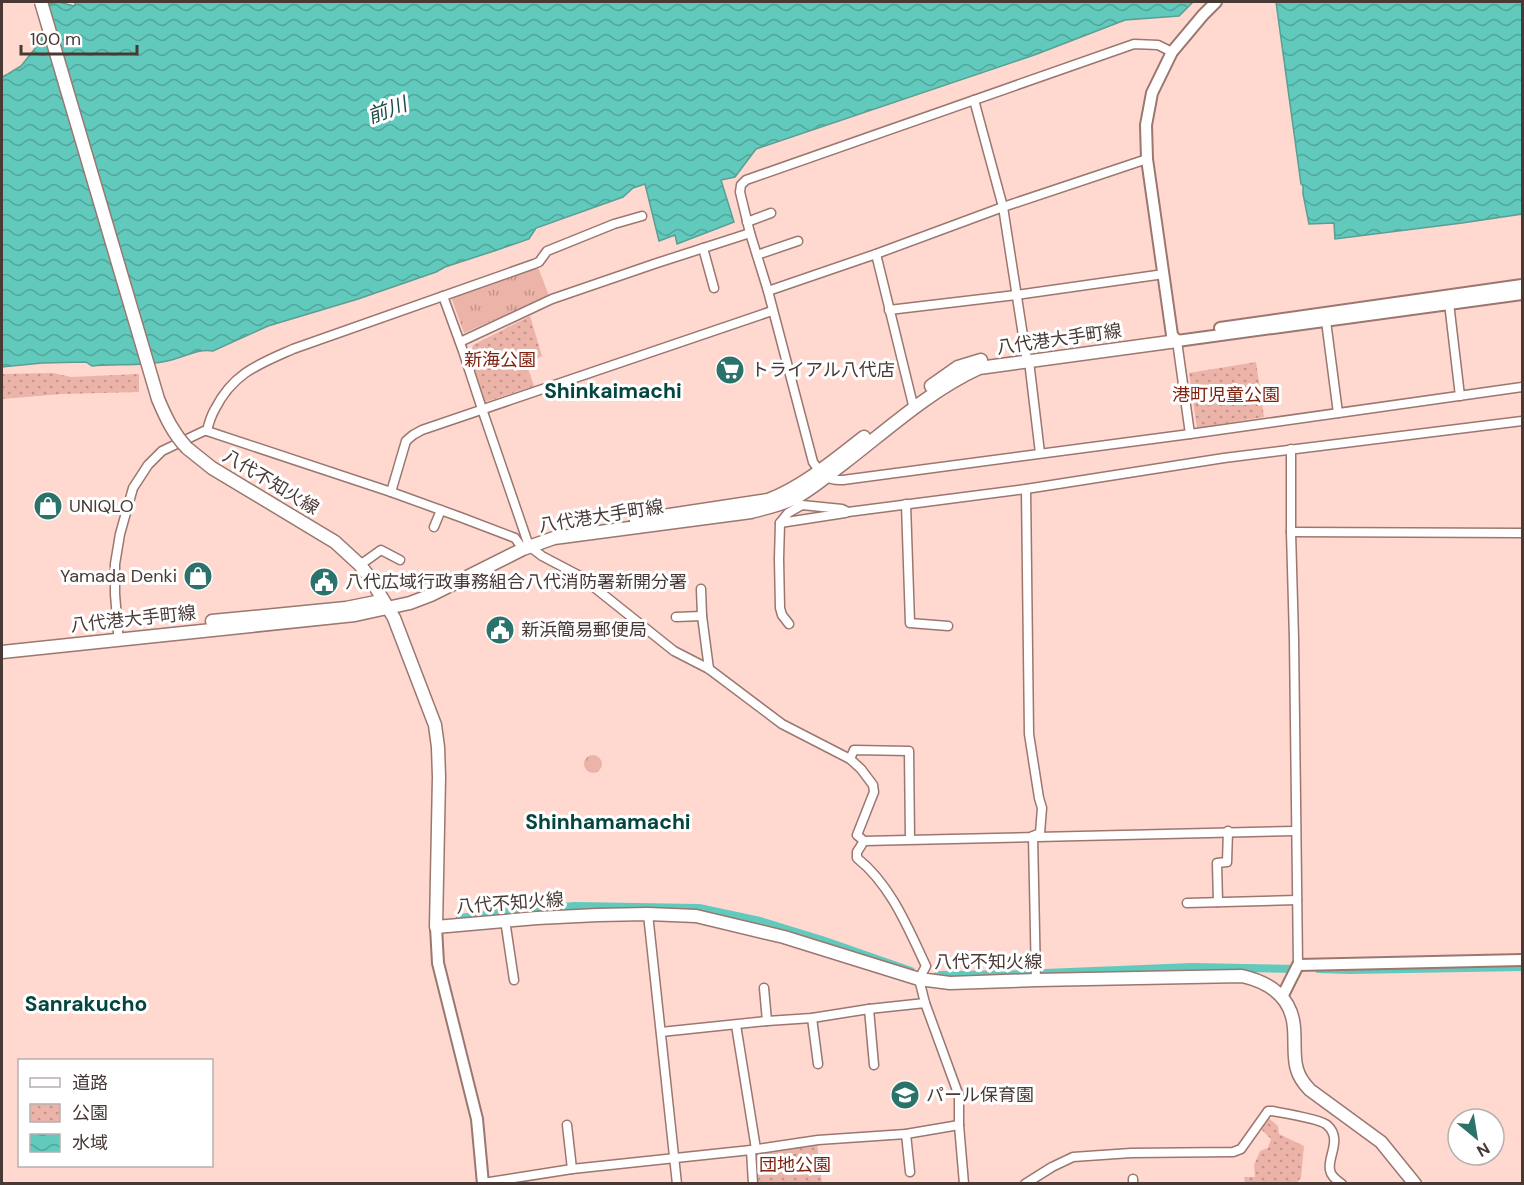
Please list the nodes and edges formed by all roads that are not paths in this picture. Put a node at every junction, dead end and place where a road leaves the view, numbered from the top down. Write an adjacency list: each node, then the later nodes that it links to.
1 (41, 2): 52 (main road, 八代不知火線, bridge)
2 (1216, 2): 3 (street)
3 (1172, 52): 4 (street); 5 (street)
4 (974, 100): 6 (street); 9 (street)
5 (1147, 159): 6 (street); 15 (street)
6 (1003, 207): 13 (street); 20 (street)
7 (771, 213): 9 (street)
8 (642, 216): 21 (street)
9 (747, 222): 10 (street)
10 (750, 233): 12 (street); 14 (street)
11 (798, 241): 14 (street)
12 (703, 248): 17 (street); 27 (street)
13 (876, 254): 18 (street); 23 (street)
14 (757, 255): 18 (street)
15 (1164, 274): 20 (street); 26 (street)
16 (1522, 285): 26 (street)
17 (714, 288)
18 (768, 291): 24 (street)
19 (1522, 294): 22 (street)
20 (1016, 295): 23 (street); 28 (street)
21 (443, 296): 27 (street); 35 (street)
22 (1449, 303): 25 (street); 30 (street)
23 (889, 310): 31 (street)
24 (772, 311): 32 (street); 39 (street)
25 (1326, 321): 26 (street); 33 (street)
26 (1175, 338): 28 (main road, 八代港大手町線); 36 (street)
27 (460, 342): 32 (street)
28 (1028, 358): 31 (main road, 八代港大手町線); 38 (street)
29 (1522, 387): 30 (street)
30 (1460, 396): 33 (street)
31 (913, 405): 39 (main road, 八代港大手町線)
32 (482, 409): 41 (street); 50 (street)
33 (1338, 412): 36 (street)
34 (1522, 421): 37 (street)
35 (207, 431): 41 (street); 59 (street)
36 (1190, 434): 38 (street)
37 (1291, 449): 40 (street); 48 (street)
38 (1040, 453): 39 (street)
39 (822, 474): 42 (main road, 八代港大手町線); 50 (main road, 八代港大手町線)
40 (1026, 489): 43 (street); 66 (street)
41 (391, 492): 44 (street)
42 (799, 501): 45 (street); 46 (street); 50 (main road, 八代港大手町線)
43 (906, 504): 45 (street); 58 (street)
44 (441, 510): 47 (street); 50 (street)
45 (848, 512): 46 (street)
46 (780, 523): 57 (street)
47 (434, 527)
48 (1291, 532): 49 (street); 65 (street)
49 (1522, 533)
50 (525, 544): 54 (main road, 八代港大手町線); 62 (street)
51 (400, 560): 52 (street)
52 (360, 565): 54 (main road, 八代不知火線)
53 (701, 589): 55 (street)
54 (386, 604): 59 (main road, 八代港大手町線); 74 (main road, 八代不知火線)
55 (702, 616): 56 (street); 62 (street)
56 (676, 617)
57 (789, 624)
58 (948, 626)
59 (118, 635): 60 (main road, 八代港大手町線); 61 (main road, 八代港大手町線)
60 (2, 643)
61 (2, 651)
62 (709, 669): 63 (street)
63 (850, 759): 67 (street); 68 (street)
64 (1228, 831): 65 (street); 66 (street); 70 (street)
65 (1295, 831): 69 (street)
66 (1033, 836): 67 (street); 79 (street)
67 (910, 839): 68 (street)
68 (864, 841): 78 (street)
69 (1297, 900): 70 (street); 76 (street)
70 (1218, 902): 71 (street)
71 (1187, 903)
72 (648, 914): 73 (main road, 八代不知火線); 78 (main road, 八代不知火線); 87 (street)
73 (506, 920): 74 (main road, 八代不知火線); 77 (street)
74 (436, 927): 97 (street)
75 (1522, 960): 76 (street)
76 (1297, 965): 81 (street)
77 (514, 980)
78 (919, 980): 79 (main road, 八代不知火線); 82 (street)
79 (1036, 980): 81 (main road, 八代不知火線)
80 (764, 988): 85 (street)
81 (1282, 997): 103 (main road)
82 (925, 1003): 83 (street); 91 (street)
83 (869, 1009): 84 (street); 89 (street)
84 (812, 1018): 85 (street); 88 (street)
85 (767, 1021): 86 (street)
86 (736, 1024): 87 (street); 93 (street)
87 (661, 1032): 94 (street)
88 (818, 1064)
89 (874, 1065)
90 (567, 1125): 95 (street)
91 (959, 1125): 92 (street); 100 (street)
92 (906, 1134): 93 (street); 96 (street)
93 (753, 1149): 94 (street); 99 (street)
94 (675, 1158): 95 (street); 98 (street)
95 (572, 1169): 97 (street)
96 (910, 1172)
97 (483, 1183)
98 (677, 1184)
99 (753, 1184)
100 (964, 1184)
101 (1025, 1184): 102 (street)
102 (1342, 1184)
103 (1415, 1184)

